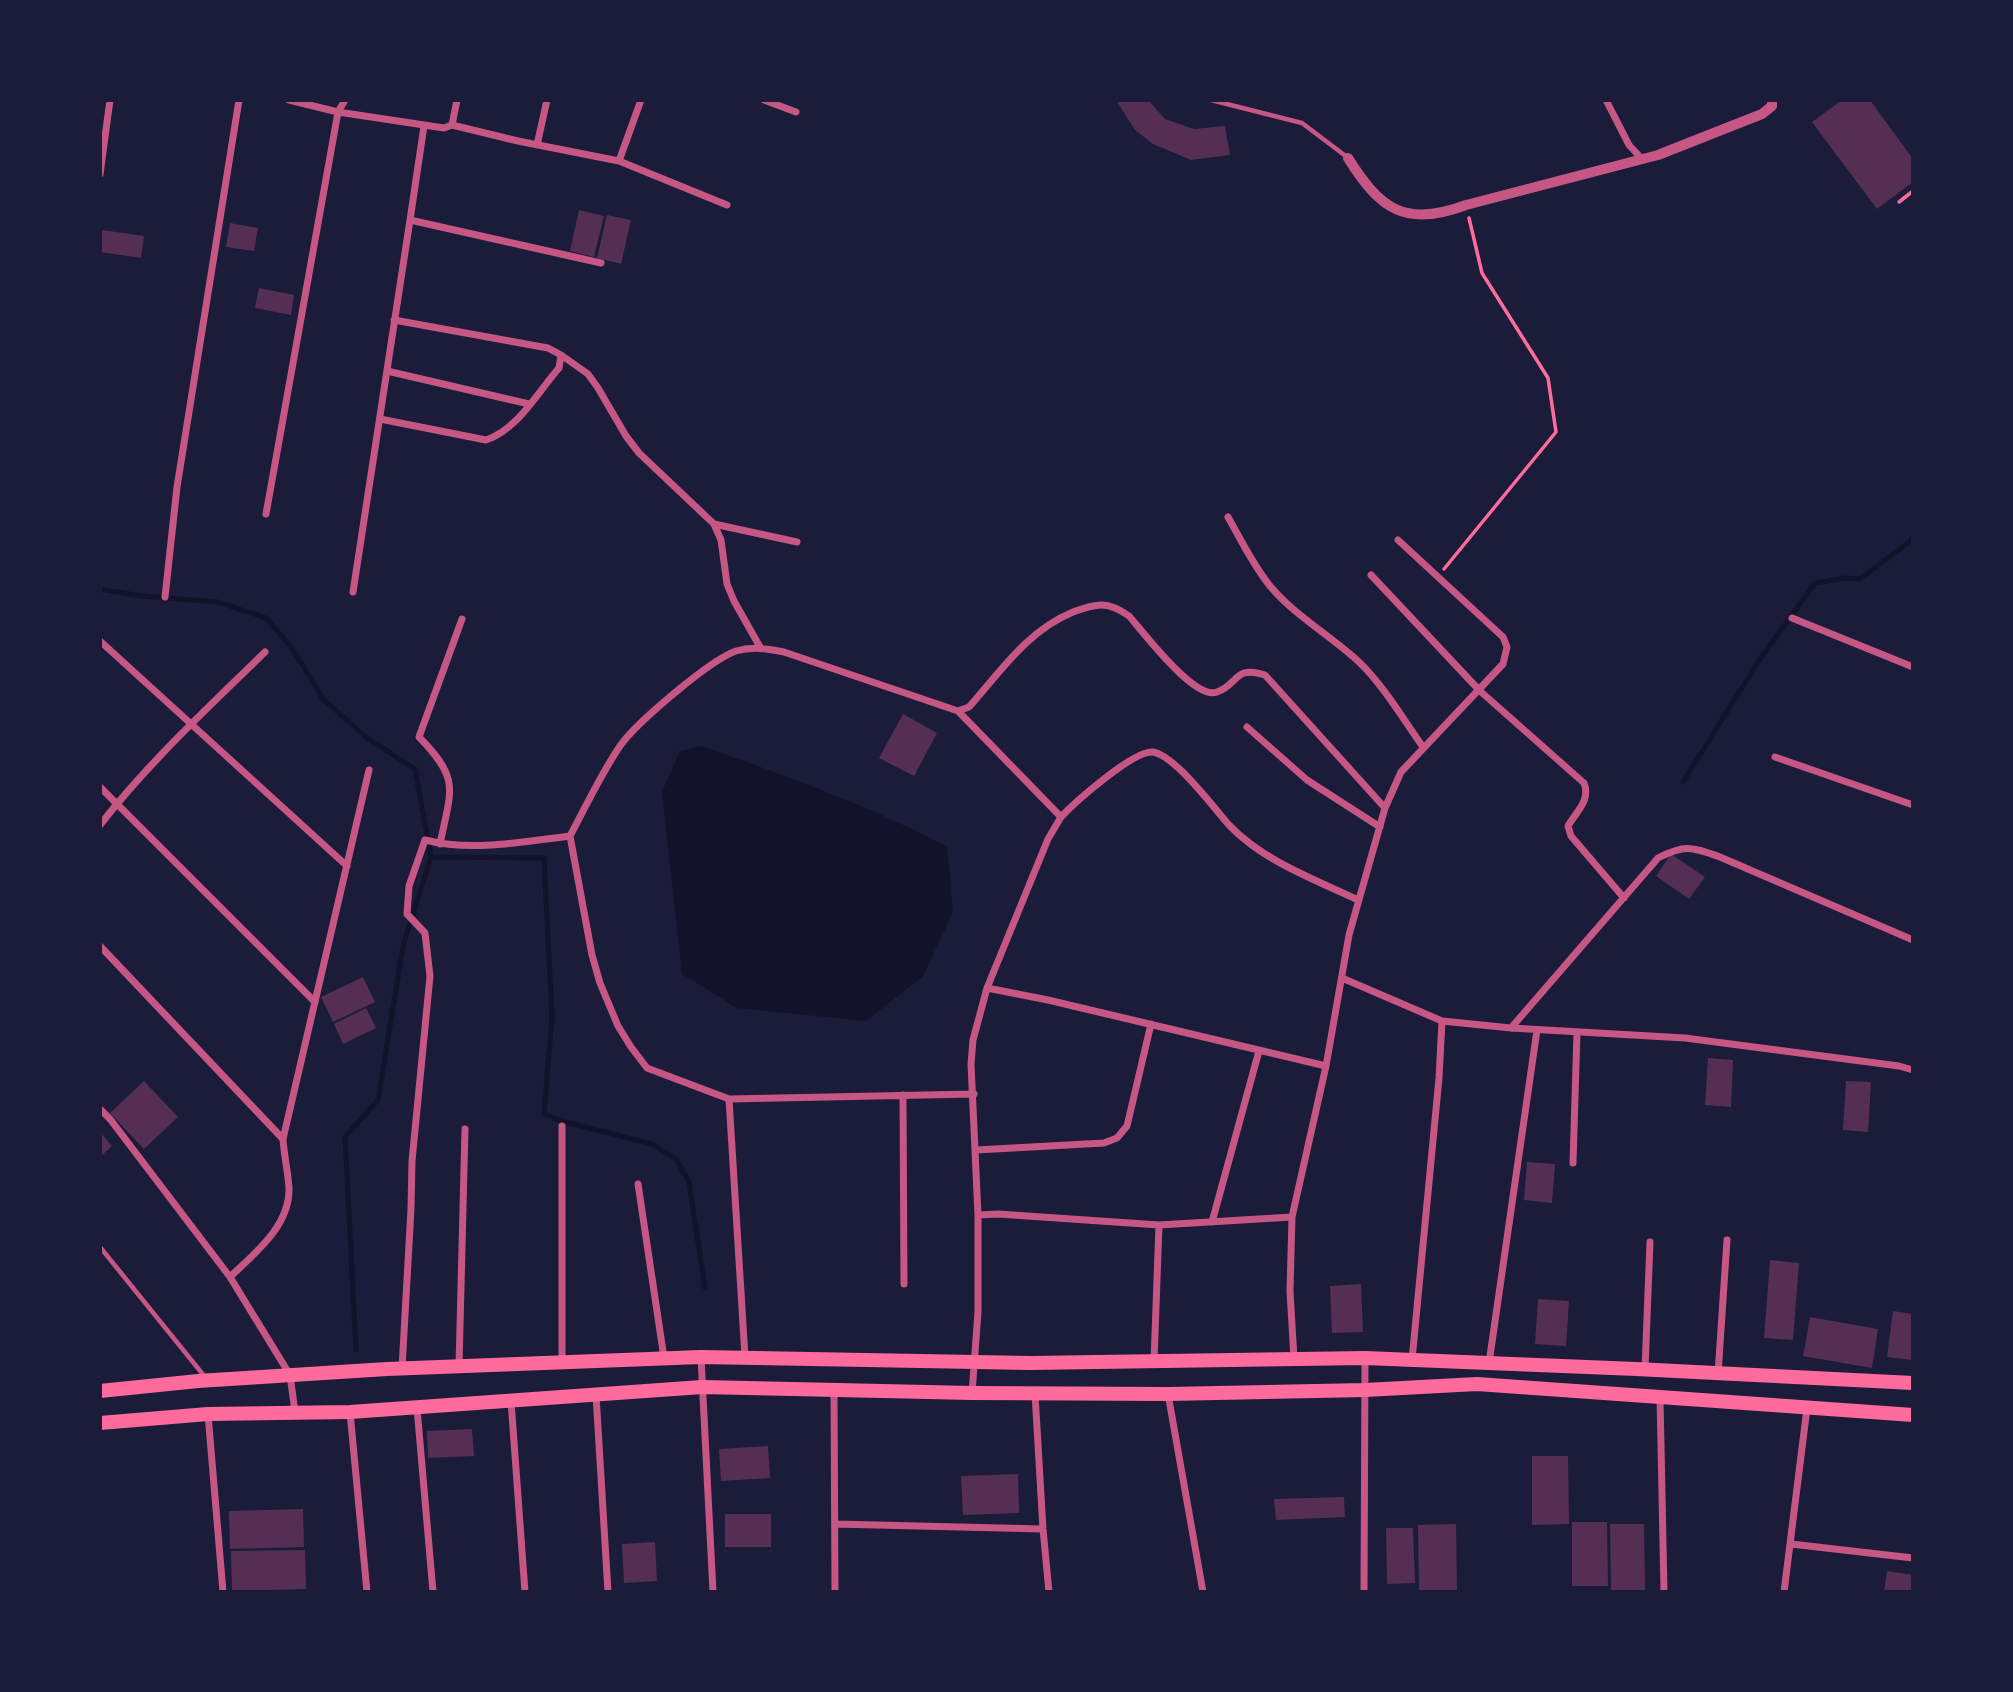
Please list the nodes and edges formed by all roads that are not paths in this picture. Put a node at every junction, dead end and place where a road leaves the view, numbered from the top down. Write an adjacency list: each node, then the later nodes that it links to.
1 (110, 100): 12 (street); 21 (street)
2 (239, 100): 37 (street)
3 (289, 100): 13 (street)
4 (345, 100): 13 (street)
5 (457, 100): 15 (street)
6 (547, 100): 17 (street)
7 (641, 100): 20 (street)
8 (764, 100): 14 (street)
9 (1211, 100): 18 (lane)
10 (1606, 100): 19 (street)
11 (1775, 102): 19 (street)
12 (100, 103)
13 (338, 112): 16 (street); 30 (street)
14 (796, 112)
15 (452, 125): 16 (street); 17 (street)
16 (424, 126): 23 (street)
17 (537, 145): 20 (street)
18 (1348, 158): 19 (street)
19 (1641, 158)
20 (619, 161): 22 (street)
21 (100, 174)
22 (727, 205)
23 (410, 220): 24 (street); 25 (street)
24 (601, 263)
25 (394, 320): 26 (street); 27 (street)
26 (561, 355): 28 (street); 32 (street)
27 (387, 371): 28 (street); 29 (street)
28 (529, 404): 29 (street)
29 (380, 419): 36 (street)
30 (266, 514)
31 (1228, 517): 48 (street)
32 (715, 524): 34 (street); 41 (street)
33 (1398, 540): 44 (street)
34 (797, 542)
35 (1371, 575): 44 (street)
36 (353, 592)
37 (165, 597)
38 (1791, 618): 43 (street)
39 (462, 619): 59 (street)
40 (100, 641): 46 (street)
41 (760, 647): 45 (street); 58 (street)
42 (265, 652): 46 (street)
43 (1913, 667)
44 (1480, 691): 48 (street); 61 (street)
45 (958, 711): 54 (street); 55 (street)
46 (190, 725): 52 (street); 60 (street)
47 (1247, 727): 57 (street)
48 (1423, 747): 54 (street)
49 (1775, 757): 53 (street)
50 (369, 770): 60 (street)
51 (100, 787): 52 (street)
52 (117, 803): 56 (street); 67 (street)
53 (1913, 805)
54 (1385, 808): 57 (street)
55 (1061, 817): 62 (street); 66 (street)
56 (100, 825)
57 (1380, 827): 62 (street)
58 (570, 836): 59 (street); 78 (street)
59 (440, 844): 106 (street)
60 (347, 866): 67 (street)
61 (1624, 898): 63 (street); 70 (street)
62 (1358, 900): 65 (street)
63 (1913, 940)
64 (100, 947): 82 (street)
65 (1342, 978): 68 (street); 74 (street)
66 (987, 988): 69 (street); 76 (street)
67 (315, 1002): 82 (street)
68 (1441, 1021): 70 (street); 100 (street)
69 (1152, 1024): 73 (street); 83 (street)
70 (1511, 1028): 71 (street)
71 (1537, 1030): 72 (street); 104 (street)
72 (1577, 1032): 75 (street); 84 (street)
73 (1259, 1051): 74 (street); 88 (street)
74 (1326, 1066): 87 (street)
75 (1913, 1070)
76 (974, 1094): 77 (street); 83 (street)
77 (903, 1095): 78 (street); 94 (street)
78 (729, 1099): 96 (street)
79 (100, 1109): 93 (street)
80 (562, 1126): 102 (street)
81 (465, 1129): 105 (street)
82 (283, 1139): 93 (street)
83 (976, 1150): 86 (street)
84 (1573, 1163)
85 (638, 1184): 97 (street)
86 (978, 1215): 89 (street); 103 (street)
87 (1292, 1217): 88 (street); 99 (street)
88 (1212, 1222): 89 (street)
89 (1159, 1225): 101 (street)
90 (1727, 1240): 108 (street)
91 (1650, 1242): 107 (street)
92 (100, 1247): 110 (lane)
93 (230, 1278): 109 (street)
94 (904, 1283)
95 (701, 1357): 96 (main road); 97 (main road); 112 (street)
96 (745, 1357): 103 (main road)
97 (664, 1358): 102 (main road)
98 (1365, 1358): 99 (main road); 100 (main road); 114 (street)
99 (1294, 1360): 101 (main road)
100 (1412, 1360): 104 (main road)
101 (1154, 1361): 103 (main road)
102 (562, 1362): 105 (main road)
103 (976, 1362): 117 (street)
104 (1489, 1363): 107 (main road)
105 (459, 1366): 106 (main road)
106 (402, 1368): 109 (main road)
107 (1645, 1369): 108 (main road)
108 (1718, 1374): 111 (main road)
109 (290, 1375): 110 (main road); 124 (street)
110 (208, 1381): 115 (main road)
111 (1913, 1383)
112 (702, 1387): 113 (main road); 119 (main road); 138 (street)
113 (834, 1389): 117 (main road); 129 (street)
114 (1365, 1390): 118 (main road); 120 (main road); 142 (street)
115 (100, 1391)
116 (1035, 1393): 117 (main road); 118 (main road); 130 (street)
117 (972, 1394)
118 (1168, 1394): 141 (street)
119 (596, 1395): 121 (main road); 137 (street)
120 (1660, 1398): 123 (main road); 143 (street)
121 (510, 1401): 122 (main road); 136 (street)
122 (416, 1408): 125 (main road); 135 (street)
123 (1807, 1408): 127 (main road); 131 (street)
124 (295, 1412): 125 (main road); 126 (main road)
125 (349, 1412): 134 (street)
126 (208, 1414): 128 (main road); 133 (street)
127 (1913, 1415)
128 (100, 1423)
129 (835, 1524): 130 (street); 139 (street)
130 (1042, 1528): 140 (street)
131 (1791, 1544): 132 (street); 144 (street)
132 (1913, 1558)
133 (223, 1592)
134 (367, 1592)
135 (433, 1592)
136 (525, 1592)
137 (608, 1592)
138 (713, 1592)
139 (835, 1592)
140 (1049, 1592)
141 (1203, 1592)
142 (1364, 1592)
143 (1664, 1592)
144 (1784, 1592)

